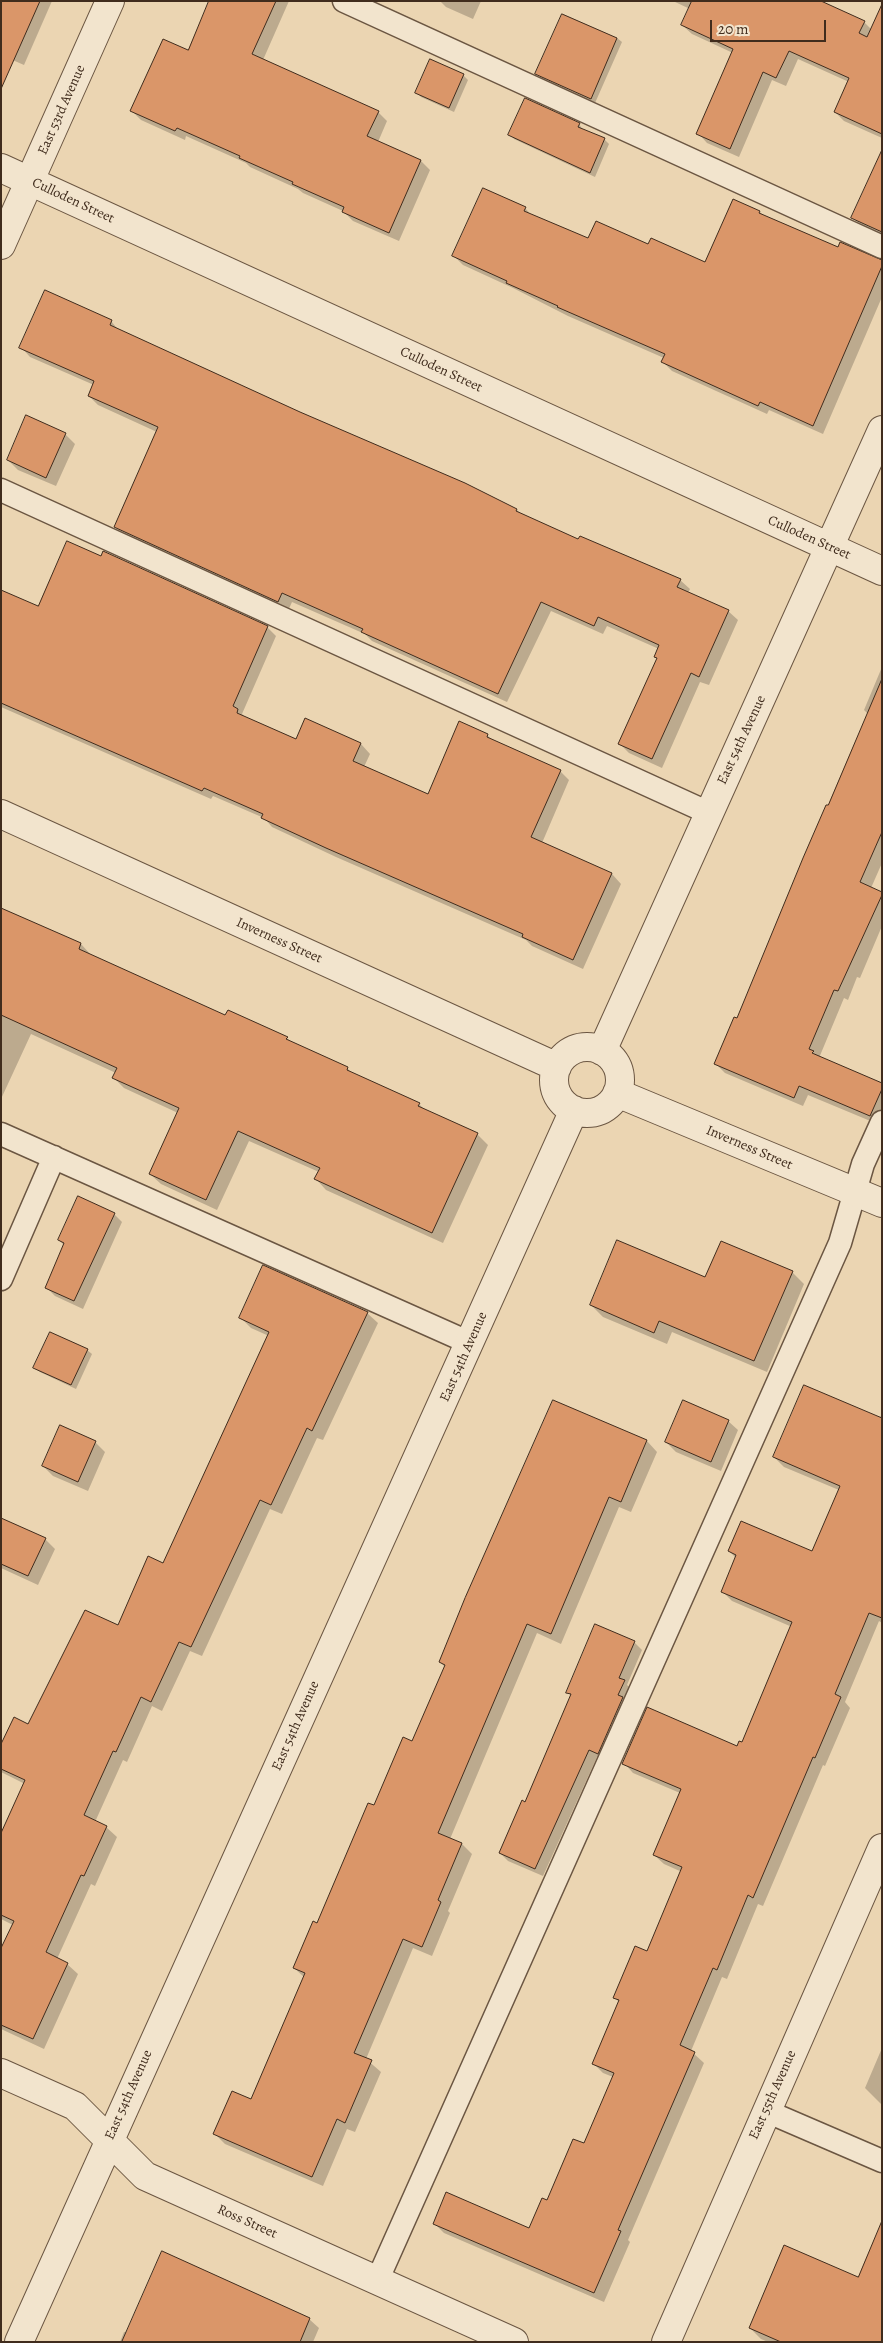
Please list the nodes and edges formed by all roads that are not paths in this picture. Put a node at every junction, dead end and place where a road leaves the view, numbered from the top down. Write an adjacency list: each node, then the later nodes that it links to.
1 (110, 1): 4 (street, East 53rd Avenue)
2 (344, 1): 6 (lane)
3 (1, 168): 4 (street, Culloden Street)
4 (31, 181): 5 (street, East 53rd Avenue); 9 (street, Culloden Street)
5 (1, 245)
6 (882, 247)
7 (882, 430): 9 (street, East 54th Avenue)
8 (1, 490): 11 (lane)
9 (830, 547): 10 (street, Culloden Street); 11 (street, East 54th Avenue)
10 (882, 571)
11 (709, 812): 13 (street, East 54th Avenue)
12 (1, 814): 14 (street, Inverness Street)
13 (602, 1050): 14 (street); 15 (street)
14 (557, 1067): 16 (street)
15 (617, 1093): 16 (street); 20 (street, Inverness Street)
16 (574, 1110): 23 (street, East 54th Avenue)
17 (882, 1122): 20 (lane)
18 (1, 1134): 19 (lane)
19 (54, 1157): 22 (lane); 23 (lane)
20 (856, 1193): 21 (street, Inverness Street); 29 (lane)
21 (882, 1203)
22 (1, 1279)
23 (470, 1343): 27 (street, East 54th Avenue)
24 (882, 1848): 26 (street, East 55th Avenue)
25 (1, 2073): 27 (street, Ross Street)
26 (766, 2111): 28 (lane); 32 (street, East 55th Avenue)
27 (109, 2140): 29 (street, Ross Street); 31 (street, East 54th Avenue)
28 (882, 2161)
29 (377, 2281): 30 (street, Ross Street)
30 (507, 2340)
31 (19, 2342)
32 (666, 2342)

